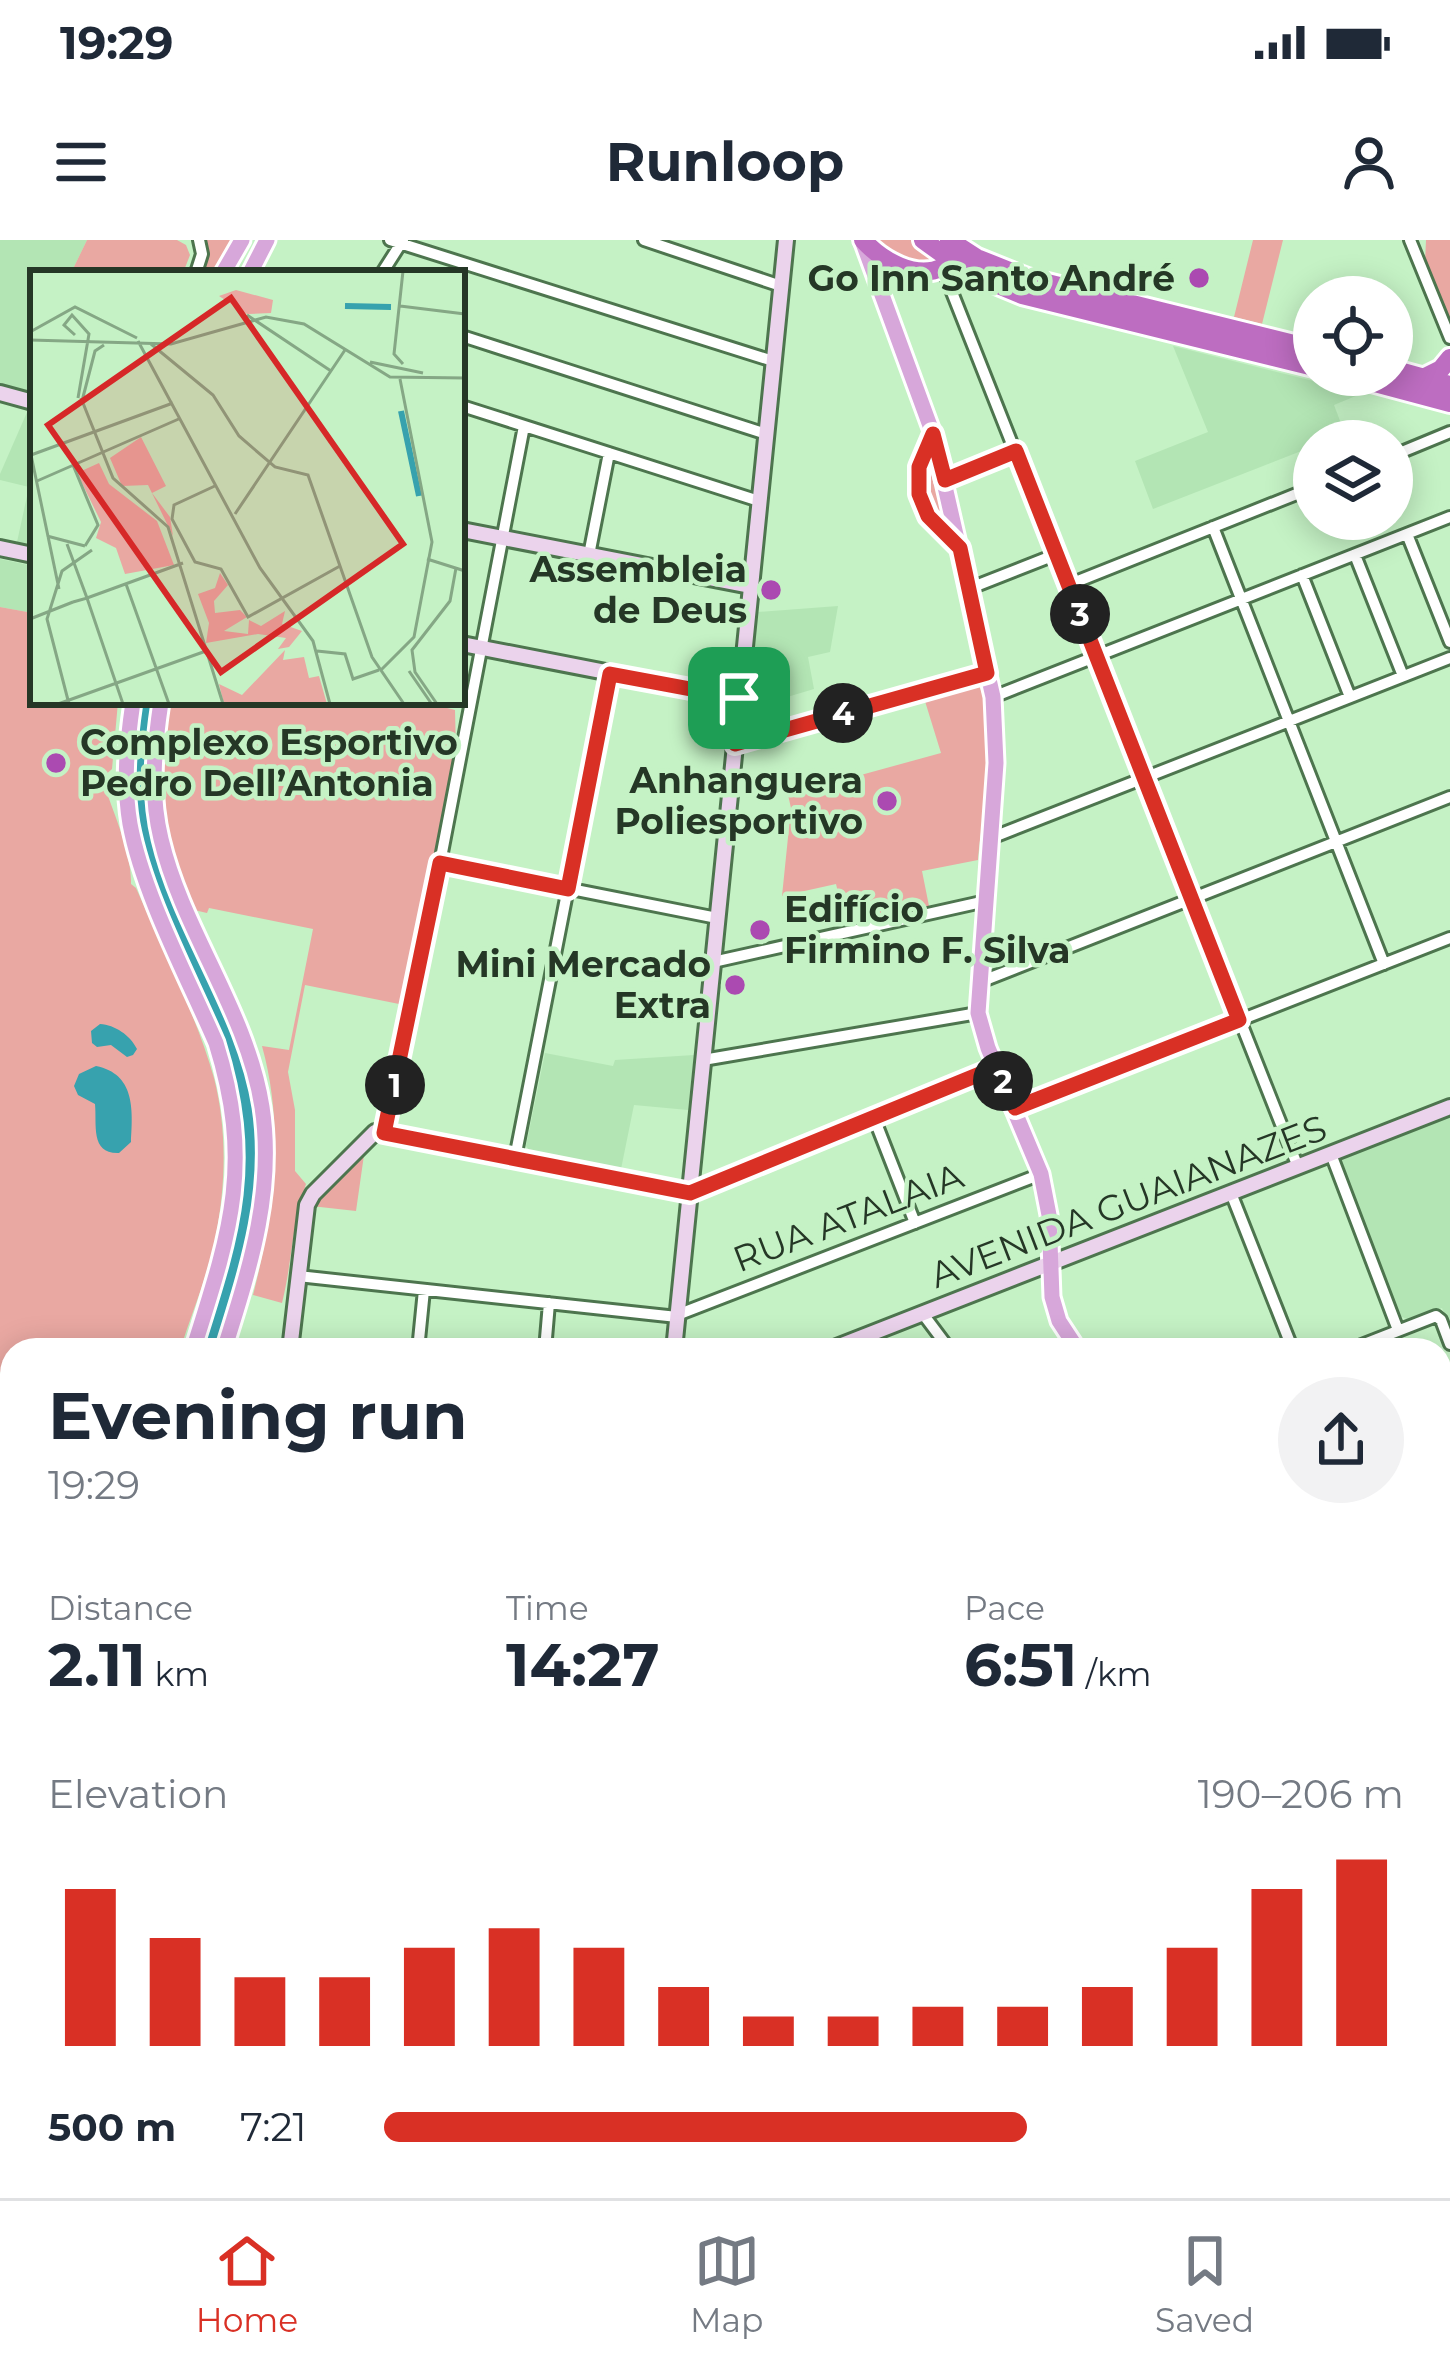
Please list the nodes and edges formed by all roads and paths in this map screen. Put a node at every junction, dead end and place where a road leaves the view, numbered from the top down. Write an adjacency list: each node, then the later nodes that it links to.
1 (199, 240): 14 (street)
2 (242, 240): 15 (main road)
3 (267, 240): 16 (main road)
4 (644, 240): 18 (street)
5 (786, 240): 18 (main road)
6 (862, 240): 13 (highway); 19 (main road)
7 (923, 240): 11 (highway)
8 (1411, 240): 12 (street)
9 (1420, 240): 12 (street)
10 (398, 241): 17 (street); 24 (street)
11 (949, 247): 13 (highway); 22 (highway); 25 (highway); 39 (street)
12 (1417, 255): 21 (street)
13 (896, 266): 19 (main road)
14 (197, 270)
15 (226, 270)
16 (252, 270)
17 (384, 270)
18 (781, 286): 24 (main road)
19 (880, 290): 37 (main road)
20 (465, 337): 36 (street)
21 (1450, 338)
22 (1293, 345)
23 (1450, 358): 27 (highway)
24 (773, 361): 36 (main road)
25 (1293, 363)
26 (1413, 374): 27 (highway)
27 (1425, 377): 28 (highway)
28 (1450, 385)
29 (0, 393): 31 (main road)
30 (1413, 393): 32 (highway)
31 (30, 402)
32 (1450, 403)
33 (465, 407): 34 (street)
34 (524, 426): 40 (street); 48 (street)
35 (1450, 432): 38 (street)
36 (766, 434): 43 (main road)
37 (933, 434): 41 (main road); 52 (street)
38 (1413, 447)
39 (1016, 451): 41 (street); 54 (street)
40 (609, 453): 43 (street); 55 (street)
41 (945, 480): 52 (main road)
42 (1293, 495): 45 (street)
43 (759, 501): 59 (main road)
44 (1450, 518): 47 (street)
45 (1213, 527): 58 (street); 61 (street)
46 (465, 531): 48 (main road)
47 (1413, 532)
48 (502, 538): 55 (main road); 64 (street)
49 (1392, 540): 56 (street)
50 (1409, 540): 62 (street)
51 (0, 548): 53 (main road)
52 (960, 548): 60 (main road)
53 (30, 554)
54 (1057, 554): 58 (street); 60 (street)
55 (589, 555): 59 (main road)
56 (1355, 555): 57 (street); 69 (street)
57 (1302, 575): 61 (street); 71 (street)
58 (1068, 585): 65 (street)
59 (750, 586): 72 (main road)
60 (968, 589): 67 (main road)
61 (1241, 599): 65 (street); 75 (street)
62 (1450, 642)
63 (465, 645): 64 (main road)
64 (481, 648): 68 (main road); 81 (street)
65 (1096, 656): 70 (street); 77 (street)
66 (1450, 658): 69 (street)
67 (987, 673): 70 (main road); 76 (street)
68 (610, 674): 72 (main road); 82 (street)
69 (1403, 676): 71 (street)
70 (993, 697): 79 (main road)
71 (1350, 697): 75 (street)
72 (739, 698): 76 (main road)
73 (133, 705): 112 (main road)
74 (161, 705): 113 (main road)
75 (1291, 720): 77 (street); 80 (street)
76 (735, 744): 85 (main road)
77 (1144, 778): 79 (street); 83 (street)
78 (1450, 797): 80 (street)
79 (991, 838): 84 (main road)
80 (1338, 842): 83 (street); 88 (street)
81 (440, 863): 82 (street); 97 (street)
82 (568, 889): 85 (street); 99 (street)
83 (1192, 899): 89 (street); 91 (street)
84 (986, 901): 87 (street); 89 (main road)
85 (717, 918): 87 (main road)
86 (1450, 938): 88 (street)
87 (713, 962): 92 (main road)
88 (1384, 964): 91 (street)
89 (980, 982): 90 (main road)
90 (978, 1012): 92 (street); 93 (main road)
91 (1239, 1020): 95 (street); 100 (street)
92 (703, 1060): 102 (main road)
93 (997, 1067): 95 (main road); 96 (street)
94 (1450, 1107): 98 (main road, AVENIDA GUAIANAZES)
95 (1015, 1108): 101 (main road)
96 (874, 1118): 102 (street); 104 (street)
97 (384, 1133): 99 (main road); 106 (main road)
98 (1331, 1154): 100 (main road, AVENIDA GUAIANAZES); 111 (street)
99 (514, 1158): 102 (main road)
100 (1298, 1167): 103 (main road, AVENIDA GUAIANAZES)
101 (1040, 1174): 104 (street, RUA ATALAIA); 105 (main road)
102 (690, 1193): 110 (main road)
103 (1231, 1193): 105 (main road, AVENIDA GUAIANAZES); 121 (street)
104 (915, 1223): 110 (street, RUA ATALAIA)
105 (1052, 1263): 109 (main road, AVENIDA GUAIANAZES); 120 (main road)
106 (298, 1276): 107 (street); 114 (main road)
107 (424, 1290): 108 (street); 115 (street)
108 (549, 1303): 110 (street); 116 (street)
109 (923, 1314): 118 (main road, AVENIDA GUAIANAZES); 119 (street)
110 (677, 1316): 117 (main road)
111 (1398, 1330): 122 (street); 123 (street)
112 (198, 1338)
113 (228, 1338)
114 (291, 1338)
115 (419, 1338)
116 (545, 1338)
117 (675, 1338)
118 (860, 1338)
119 (941, 1338)
120 (1071, 1338)
121 (1288, 1338)
122 (1378, 1338)
123 (1448, 1338)

